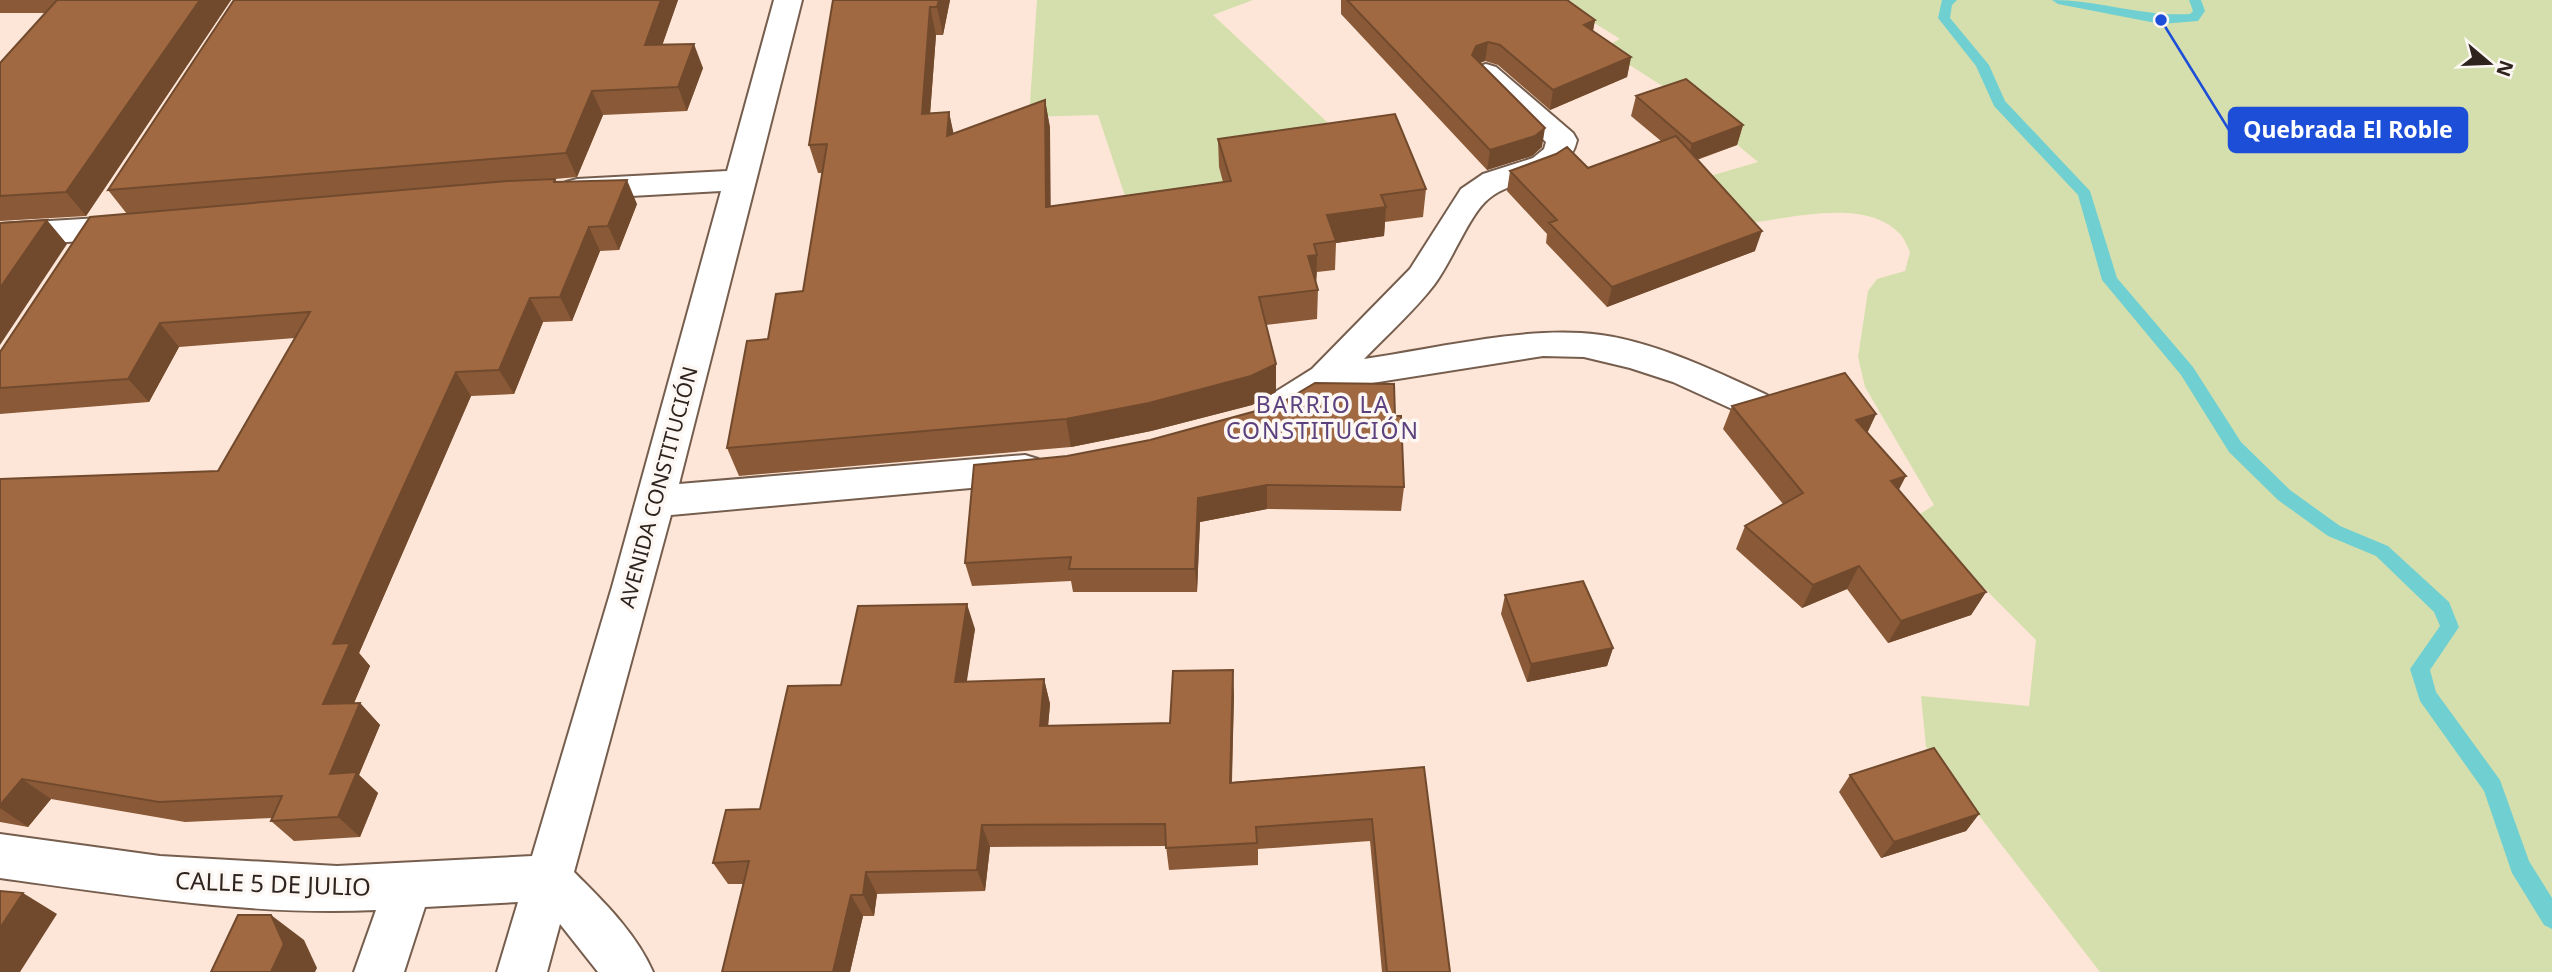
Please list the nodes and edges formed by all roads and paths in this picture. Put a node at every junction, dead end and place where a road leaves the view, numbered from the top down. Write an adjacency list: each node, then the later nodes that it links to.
1 (789, 0): 3 (street, AVENIDA CONSTITUCIÓN)
2 (1486, 73): 10 (street)
3 (739, 180): 4 (street); 14 (street, AVENIDA CONSTITUCIÓN)
4 (544, 191)
5 (119, 195): 7 (street)
6 (164, 225): 7 (street)
7 (97, 229): 8 (street); 9 (street)
8 (0, 235)
9 (76, 262)
10 (1325, 378): 11 (street); 12 (street)
11 (1754, 404)
12 (1239, 424)
13 (1059, 465): 14 (street)
14 (654, 501): 16 (street, AVENIDA CONSTITUCIÓN)
15 (0, 856): 17 (street, CALLE 5 DE JULIO)
16 (548, 878): 17 (street, CALLE 5 DE JULIO); 19 (street, AVENIDA CONSTITUCIÓN); 20 (street)
17 (408, 886): 18 (street)
18 (379, 972)
19 (522, 972)
20 (628, 972)

